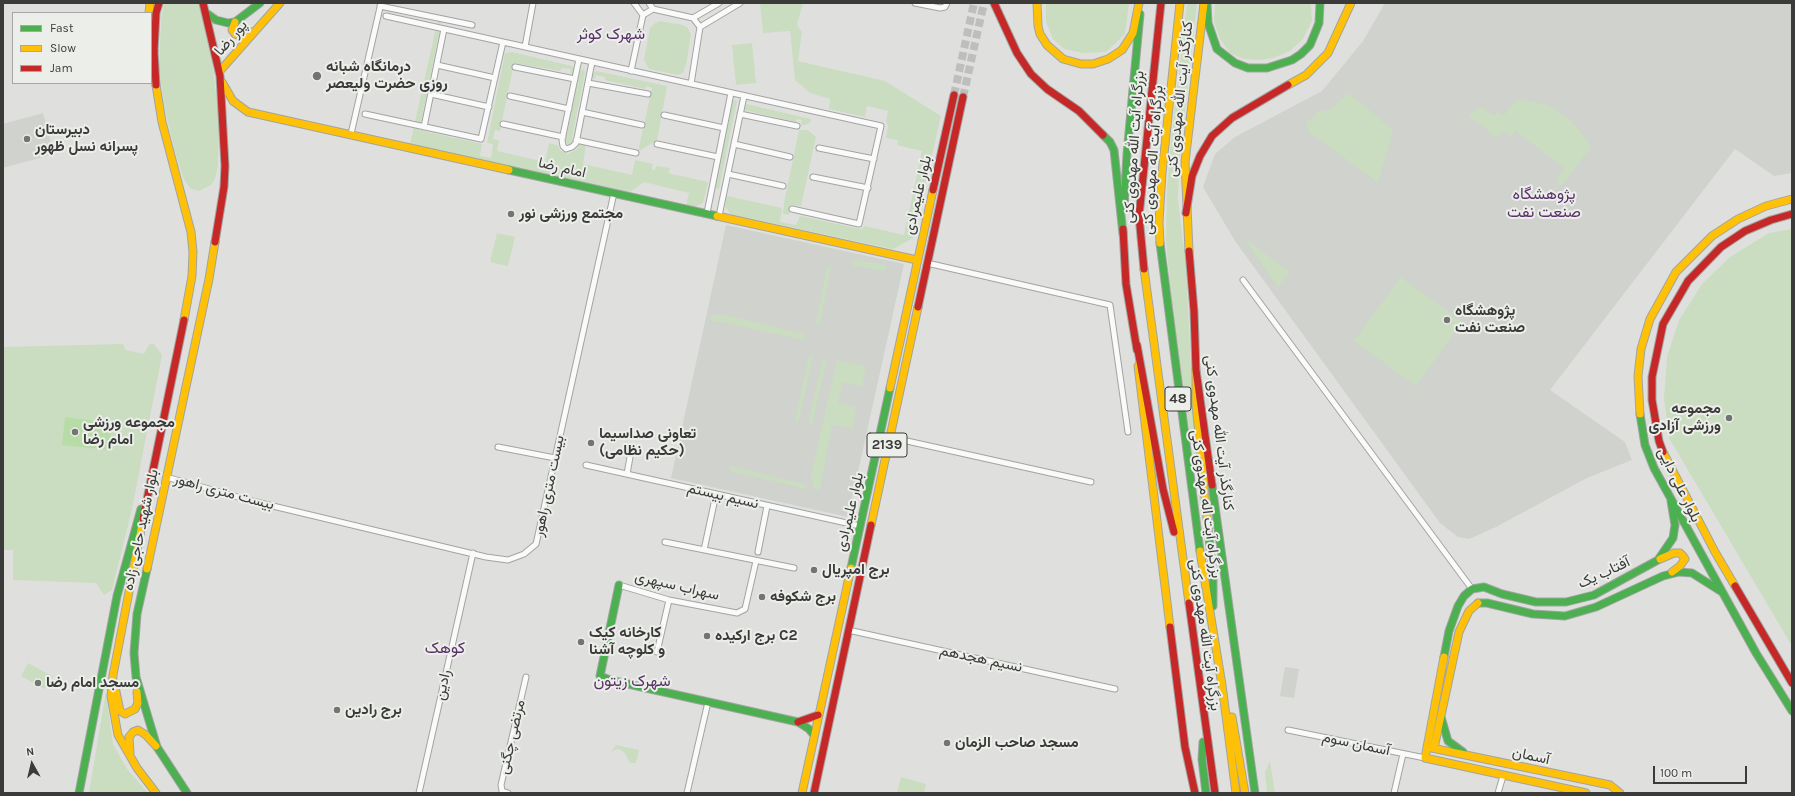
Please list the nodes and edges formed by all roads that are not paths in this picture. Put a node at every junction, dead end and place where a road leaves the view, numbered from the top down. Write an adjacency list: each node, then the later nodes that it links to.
1 (150, 3): 25 (main road)
2 (158, 3): 25 (main road)
3 (203, 3): 26 (main road)
4 (260, 3): 30 (main road, پور رضا)
5 (286, 3): 23 (main road)
6 (533, 3): 37 (street)
7 (634, 3): 27 (street)
8 (649, 3): 24 (street)
9 (719, 3): 29 (street)
10 (740, 3): 32 (street)
11 (915, 3): 12 (street)
12 (947, 3)
13 (994, 3): 88 (main road)
14 (1036, 3): 15 (main road)
15 (1140, 3): 88 (main road)
16 (1161, 3): 115 (main road, بزرگراه آیت الله مهدوی کنی / 48)
17 (1180, 3): 122 (main road, بزرگراه آیت اله مهدوی کنی / 48)
18 (1204, 3): 85 (main road, کنارگذر آیت الله مهدوی کنی)
19 (1207, 3): 20 (main road)
20 (1320, 3)
21 (1351, 3): 85 (main road)
22 (381, 5): 31 (street); 67 (street)
23 (277, 6): 34 (main road, پور رضا)
24 (653, 9): 27 (street); 29 (street)
25 (153, 13): 38 (main road)
26 (206, 13): 30 (main road, پور رضا); 44 (main road)
27 (643, 15): 43 (street)
28 (386, 16): 33 (street)
29 (694, 18): 32 (street)
30 (235, 22): 34 (main road)
31 (472, 25)
32 (700, 26): 48 (street)
33 (444, 29): 35 (street); 41 (street)
34 (255, 30): 44 (main road, پور رضا)
35 (503, 42): 37 (street); 45 (street)
36 (152, 44): 38 (main road)
37 (524, 47): 39 (street)
38 (154, 51): 100 (main road, بلوار شهید حاجی زاده)
39 (579, 59): 40 (street); 46 (street)
40 (592, 62): 43 (street); 47 (street)
41 (437, 65): 45 (street); 50 (street)
42 (515, 67): 46 (street)
43 (631, 70): 48 (street)
44 (220, 74): 67 (main road, امام رضا); 102 (main road, بلوار شهید حاجی زاده)
45 (496, 78): 56 (street)
46 (575, 79): 57 (street)
47 (588, 83): 51 (street); 58 (street)
48 (690, 84): 49 (street)
49 (731, 93): 54 (street); 66 (street)
50 (431, 94): 56 (street); 65 (street)
51 (648, 94)
52 (954, 95): 89 (main road, بلوار علیمرادی / 2139)
53 (510, 96): 57 (street)
54 (744, 96): 60 (street); 76 (street)
55 (963, 97): 90 (main road, بلوار علیمرادی / 2139)
56 (489, 108): 65 (street)
57 (569, 109): 68 (street)
58 (582, 112): 63 (street); 69 (street)
59 (365, 114): 65 (street)
60 (740, 114): 64 (street); 71 (street)
61 (664, 115): 66 (street)
62 (504, 124): 68 (street)
63 (642, 125)
64 (797, 126)
65 (424, 127)
66 (724, 128): 75 (street)
67 (351, 134): 81 (main road, امام رضا)
68 (563, 137): 69 (street)
69 (576, 140): 73 (street)
70 (657, 144): 75 (street)
71 (734, 144): 74 (street); 77 (street)
72 (819, 148): 76 (street)
73 (636, 153)
74 (790, 156)
75 (718, 157): 84 (street)
76 (874, 159): 80 (street)
77 (728, 174): 79 (street); 87 (street)
78 (813, 177): 80 (street)
79 (783, 186)
80 (868, 188): 83 (street)
81 (614, 193): 84 (main road, امام رضا); 98 (street, بیست متری راهور)
82 (1792, 199): 105 (main road, بلوار علی دایی)
83 (792, 209)
84 (707, 213): 87 (main road, امام رضا)
85 (1186, 213): 93 (main road, کنارگذر آیت الله مهدوی کنی)
86 (1792, 214): 128 (main road, بلوار علی دایی)
87 (719, 216): 89 (main road, امام رضا)
88 (1123, 234): 92 (main road)
89 (917, 260): 90 (main road, امام رضا); 107 (main road, بلوار علیمرادی / 2139)
90 (926, 262): 94 (street); 95 (main road, بلوار علیمرادی / 2139)
91 (1242, 280): 118 (street)
92 (1137, 345): 115 (main road); 154 (main road)
93 (1196, 370): 122 (main road); 159 (main road, کنارگذر آیت الله مهدوی کنی)
94 (1128, 432)
95 (889, 437): 103 (street); 123 (main road, بلوار علیمرادی / 2139)
96 (498, 447): 98 (street)
97 (630, 457): 101 (street)
98 (555, 458): 111 (street, بیست متری راهور)
99 (586, 465): 101 (street, نسیم بیستم)
100 (152, 468): 125 (main road, بلوار شهید حاجی زاده); 146 (main road)
101 (627, 474): 104 (street, نسیم بیستم)
102 (166, 477): 111 (street, بیست متری راهور); 126 (main road, بلوار شهید حاجی زاده)
103 (1091, 482)
104 (716, 494): 106 (street, نسیم بیستم); 109 (street)
105 (1670, 499): 112 (main road, آفتاب یک); 119 (main road, بلوار علی دایی)
106 (767, 506): 107 (street, نسیم بیستم); 110 (street)
107 (860, 526): 133 (main road, بلوار علیمرادی / 2139)
108 (665, 542): 109 (street)
109 (704, 550): 113 (street)
110 (758, 552)
111 (473, 553): 149 (street, رادین)
112 (1658, 560): 116 (main road); 118 (main road, آفتاب یک)
113 (756, 561): 114 (street); 120 (street, سهراب سپهری)
114 (794, 568)
115 (1183, 568): 136 (main road, بزرگراه آیت الله مهدوی کنی / 48)
116 (1670, 574): 119 (main road, آفتاب یک); 121 (main road, آفتاب یک)
117 (619, 585): 120 (street, سهراب سپهری); 131 (main road, سهراب سپهری)
118 (1472, 589): 121 (main road); 140 (main road)
119 (1722, 592): 132 (main road, بلوار علی دایی)
120 (669, 600): 124 (street)
121 (1478, 603): 134 (main road)
122 (1212, 623): 129 (main road, بزرگراه آیت اله مهدوی کنی / 48)
123 (848, 630): 130 (street, نسیم هجدهم); 153 (main road, بلوار علیمرادی / 2139)
124 (657, 652)
125 (113, 675): 126 (main road); 144 (main road, بلوار شهید حاجی زاده)
126 (136, 677): 139 (main road, بلوار شهید حاجی زاده)
127 (526, 677): 150 (street, مرتضی چگنی)
128 (1792, 683)
129 (1222, 685): 157 (main road, بزرگراه آیت اله مهدوی کنی / 48); 158 (main road)
130 (1115, 689)
131 (708, 702): 135 (main road, سهراب سپهری); 151 (street)
132 (1792, 711)
133 (818, 715): 135 (main road); 138 (main road, بلوار علیمرادی / 2139)
134 (1441, 716): 140 (main road); 142 (main road)
135 (798, 722): 138 (main road, سهراب سپهری)
136 (1204, 722): 155 (main road); 156 (main road, بزرگراه آیت الله مهدوی کنی / 48)
137 (1288, 730): 141 (street, آسمان سوم)
138 (814, 735): 152 (main road, بلوار علیمرادی / 2139)
139 (157, 748): 144 (main road); 148 (main road, بلوار شهید حاجی زاده)
140 (1430, 748): 142 (main road, آسمان); 143 (main road)
141 (1404, 754): 143 (street, آسمان سوم); 160 (street)
142 (1470, 756): 163 (main road, آسمان)
143 (1424, 758): 145 (main road, آسمان)
144 (132, 759): 147 (main road, بلوار شهید حاجی زاده)
145 (1503, 776): 161 (street); 162 (main road, آسمان)
146 (79, 793)
147 (156, 793)
148 (187, 793)
149 (419, 793)
150 (508, 793)
151 (687, 793)
152 (802, 793)
153 (814, 793)
154 (1195, 793)
155 (1206, 793)
156 (1215, 793)
157 (1236, 793)
158 (1245, 793)
159 (1254, 793)
160 (1394, 793)
161 (1498, 793)
162 (1586, 793)
163 (1620, 793)

